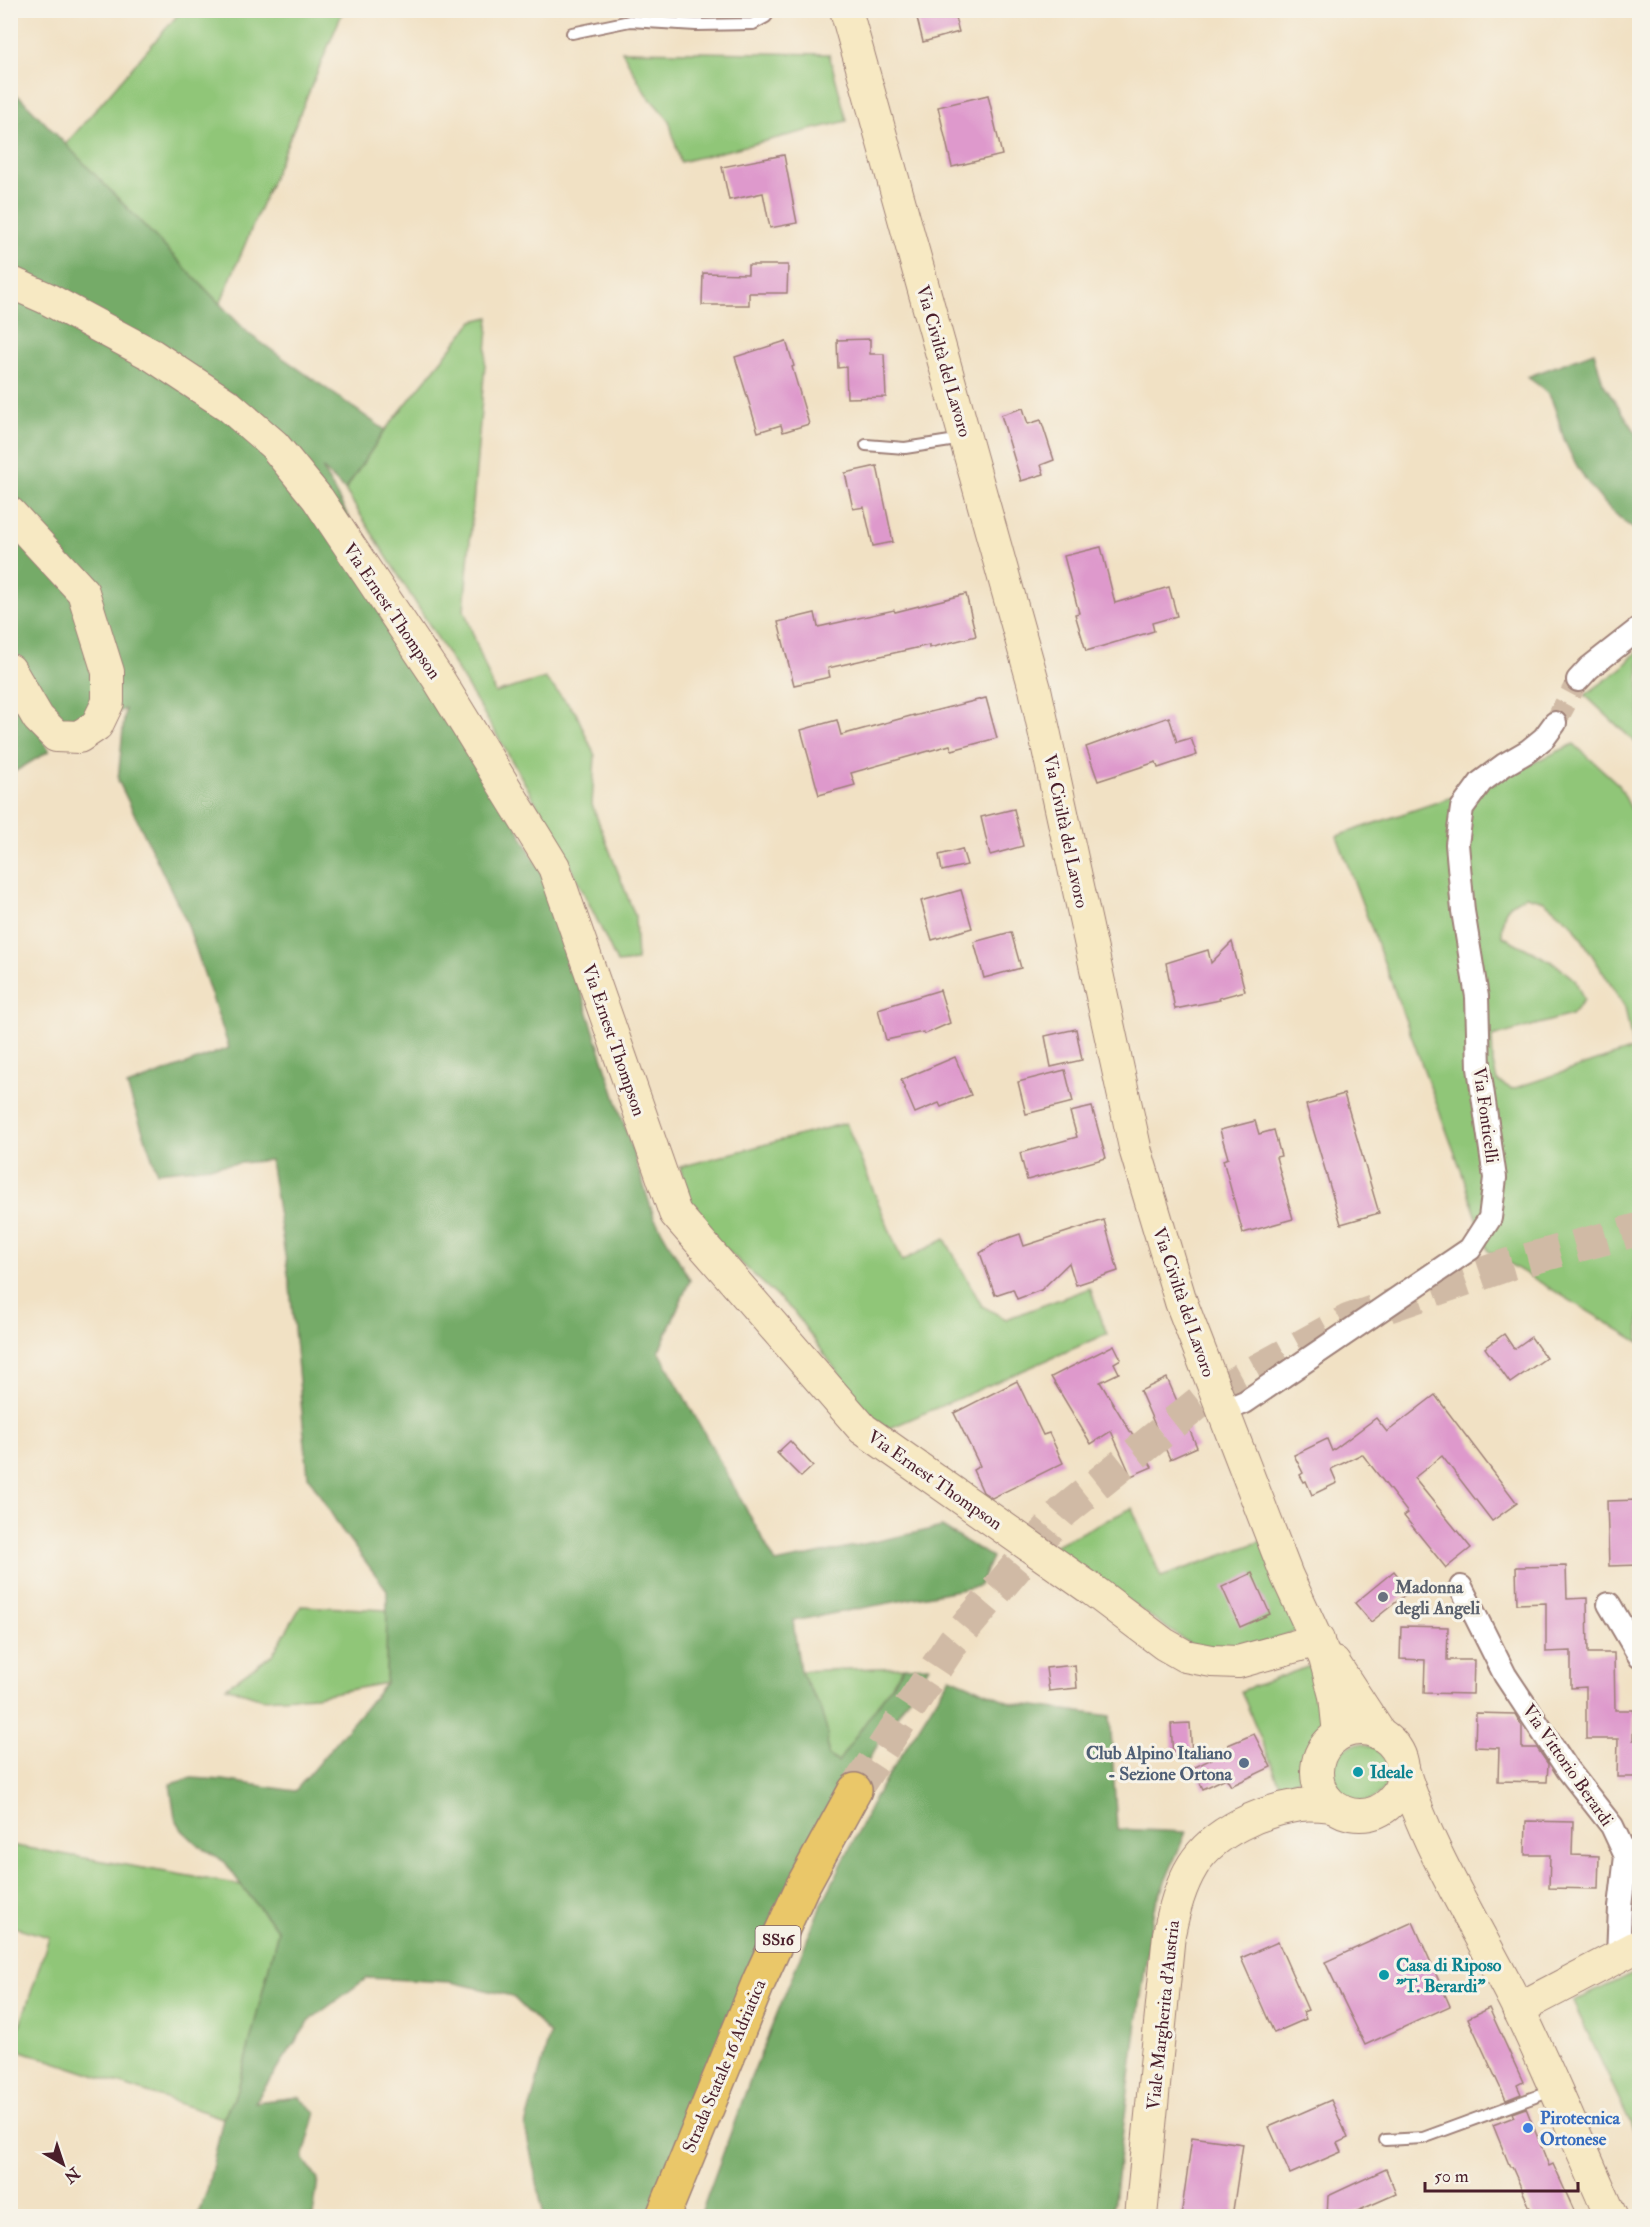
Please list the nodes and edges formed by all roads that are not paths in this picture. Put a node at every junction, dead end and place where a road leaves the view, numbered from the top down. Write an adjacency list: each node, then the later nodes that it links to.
1 (771, 10): 3 (lane)
2 (846, 10): 5 (main road, Via Civiltà del Lavoro)
3 (572, 33)
4 (10, 282): 15 (main road, Via Ernest Thompson)
5 (966, 439): 6 (lane); 12 (main road, Via Civiltà del Lavoro)
6 (866, 445)
7 (10, 513): 9 (main road)
8 (1640, 628): 10 (street)
9 (10, 670)
10 (1578, 680)
11 (1555, 723): 12 (street, Via Fonticelli)
12 (1223, 1411): 15 (main road, Via Civiltà del Lavoro)
13 (1461, 1587): 26 (street, Via Vittorio Berardi)
14 (1609, 1604): 16 (street)
15 (1318, 1640): 17 (main road, Via Civiltà del Lavoro); 18 (main road, Via Civiltà del Lavoro)
16 (1640, 1657)
17 (1339, 1734): 18 (main road); 19 (main road)
18 (1381, 1735): 20 (main road)
19 (1317, 1768): 22 (main road); 24 (main road, Viale Margherita d'Austria)
20 (1403, 1769): 23 (main road); 25 (main road)
21 (855, 1790): 29 (main road, Strada Statale 16 Adriatica / SS16)
22 (1332, 1806): 23 (main road); 24 (main road, Viale Margherita d'Austria)
23 (1383, 1808): 25 (main road)
24 (1260, 1817): 33 (main road, Viale Margherita d'Austria)
25 (1430, 1839): 27 (main road)
26 (1629, 1950): 27 (main road, Via Vittorio Berardi)
27 (1518, 2009): 28 (main road)
28 (1554, 2090): 30 (lane); 34 (main road)
29 (712, 2093): 31 (main road, Strada Statale 16 Adriatica / SS16); 32 (main road)
30 (1385, 2140)
31 (663, 2217)
32 (679, 2217)
33 (1141, 2217)
34 (1611, 2217)

